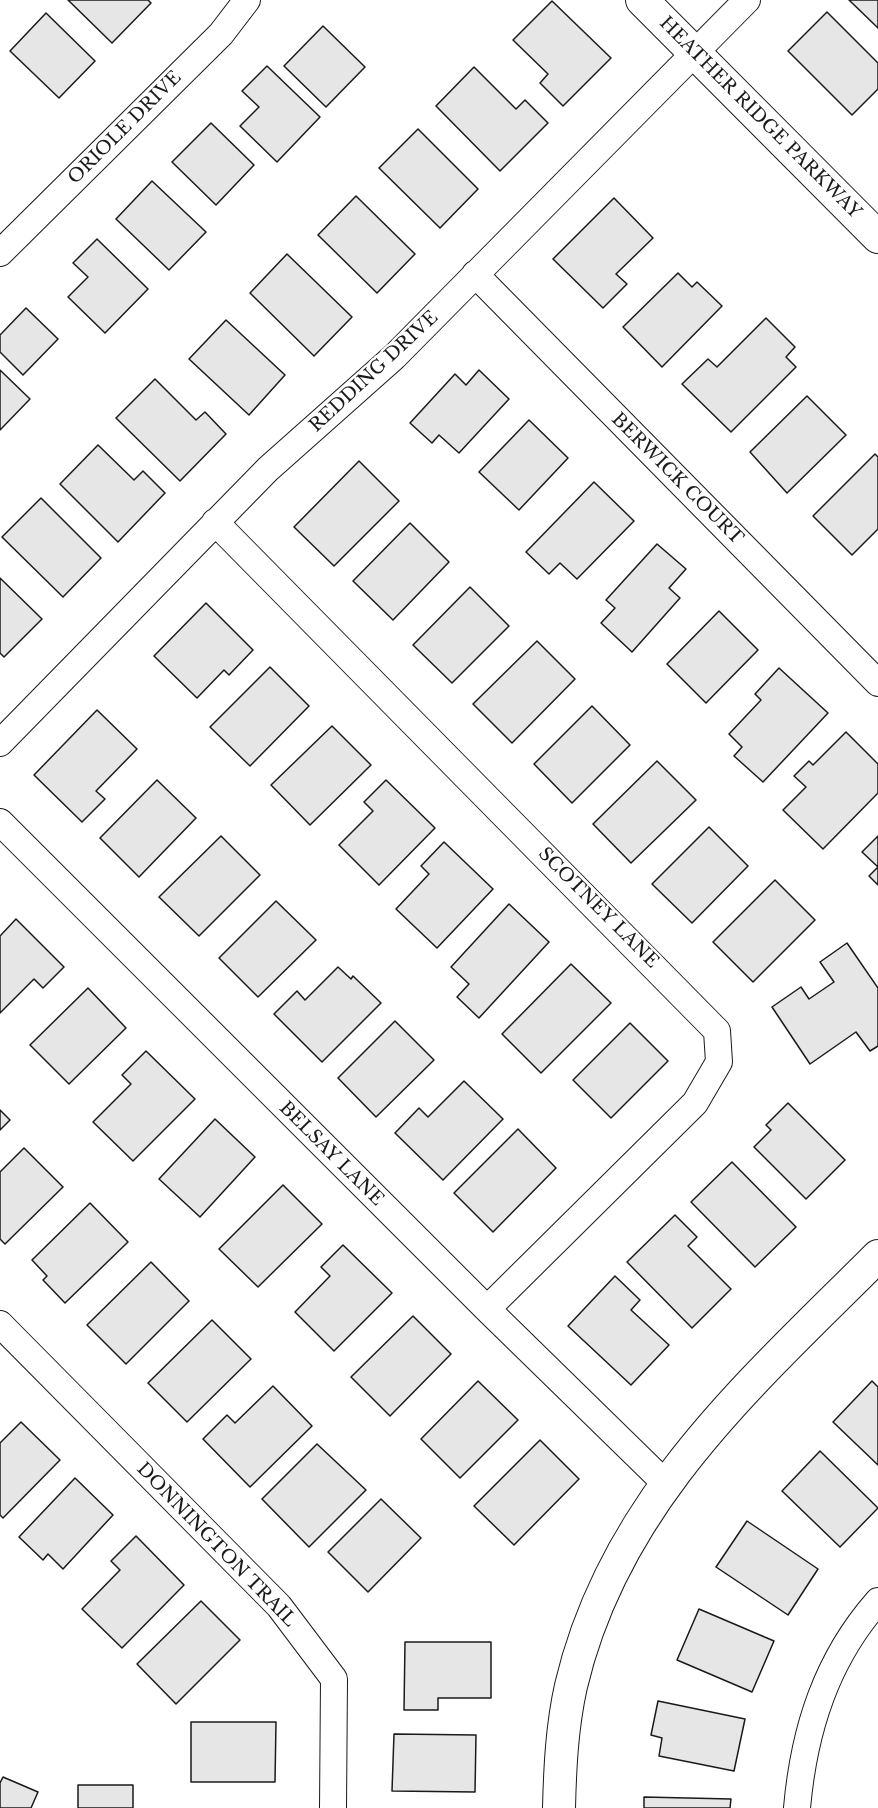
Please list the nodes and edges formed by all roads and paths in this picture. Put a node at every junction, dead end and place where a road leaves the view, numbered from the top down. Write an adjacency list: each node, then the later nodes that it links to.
1 (247, 0): 6 (street, ORIOLE DRIVE)
2 (642, 0): 4 (street, HEATHER RIDGE PARKWAY)
3 (747, 0): 4 (street, REDDING DRIVE)
4 (694, 52): 5 (street, HEATHER RIDGE PARKWAY); 7 (street, REDDING DRIVE)
5 (878, 237)
6 (0, 253)
7 (476, 274): 8 (street, REDDING DRIVE); 9 (street, BERWICK COURT)
8 (215, 522): 10 (street, REDDING DRIVE); 13 (street, SCOTNEY LANE)
9 (878, 683)
10 (0, 743)
11 (0, 822): 13 (street, BELSAY LANE)
12 (878, 1256): 15 (street)
13 (487, 1309): 15 (street, BELSAY LANE)
14 (0, 1324): 17 (street, DONNINGTON TRAIL)
15 (665, 1483): 18 (street)
16 (878, 1601): 19 (street)
17 (333, 1808)
18 (559, 1808)
19 (797, 1808)

